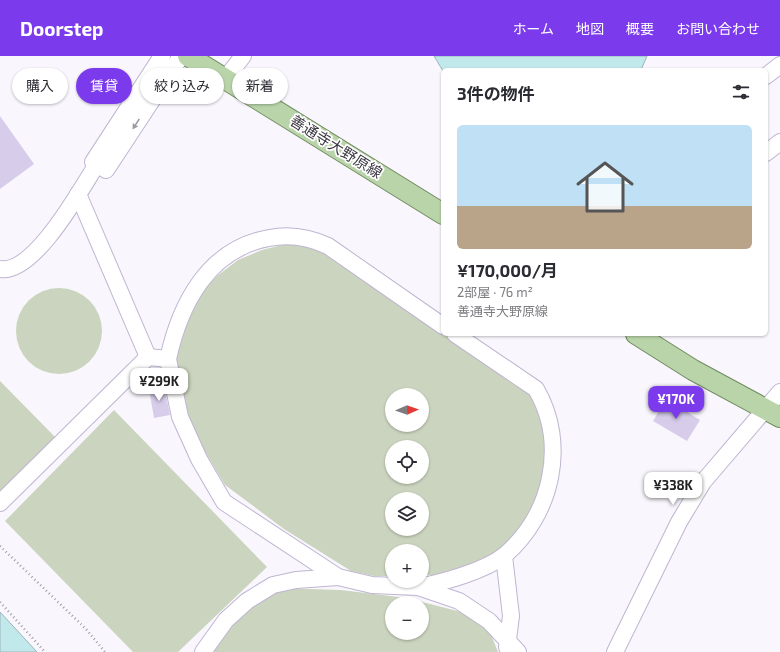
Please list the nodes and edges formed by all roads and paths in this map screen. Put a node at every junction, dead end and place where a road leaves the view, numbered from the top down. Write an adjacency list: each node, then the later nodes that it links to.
1 (162, 56): 10 (street)
2 (181, 56): 10 (street, one-way to 10)
3 (188, 56): 7 (main road, 善通寺大野原線)
4 (244, 56): 7 (street)
5 (780, 65): 6 (street)
6 (768, 74)
7 (225, 79): 12 (main road, 善通寺大野原線)
8 (780, 142): 9 (street)
9 (768, 151)
10 (97, 164): 11 (street)
11 (78, 194): 13 (street); 17 (street)
12 (441, 213)
13 (0, 269)
14 (441, 325): 18 (street)
15 (458, 336): 23 (street)
16 (639, 336): 20 (main road)
17 (148, 357): 18 (street); 21 (street)
18 (168, 359): 24 (street)
19 (780, 392): 20 (street)
20 (773, 413): 33 (street)
21 (0, 503)
22 (0, 546): 31 (path)
23 (504, 556): 25 (street); 29 (street)
24 (338, 577): 26 (street); 32 (street)
25 (429, 585)
26 (385, 586)
27 (421, 588): 29 (street)
28 (0, 602): 30 (path)
29 (511, 648)
30 (45, 652)
31 (105, 652)
32 (203, 652)
33 (615, 652)

